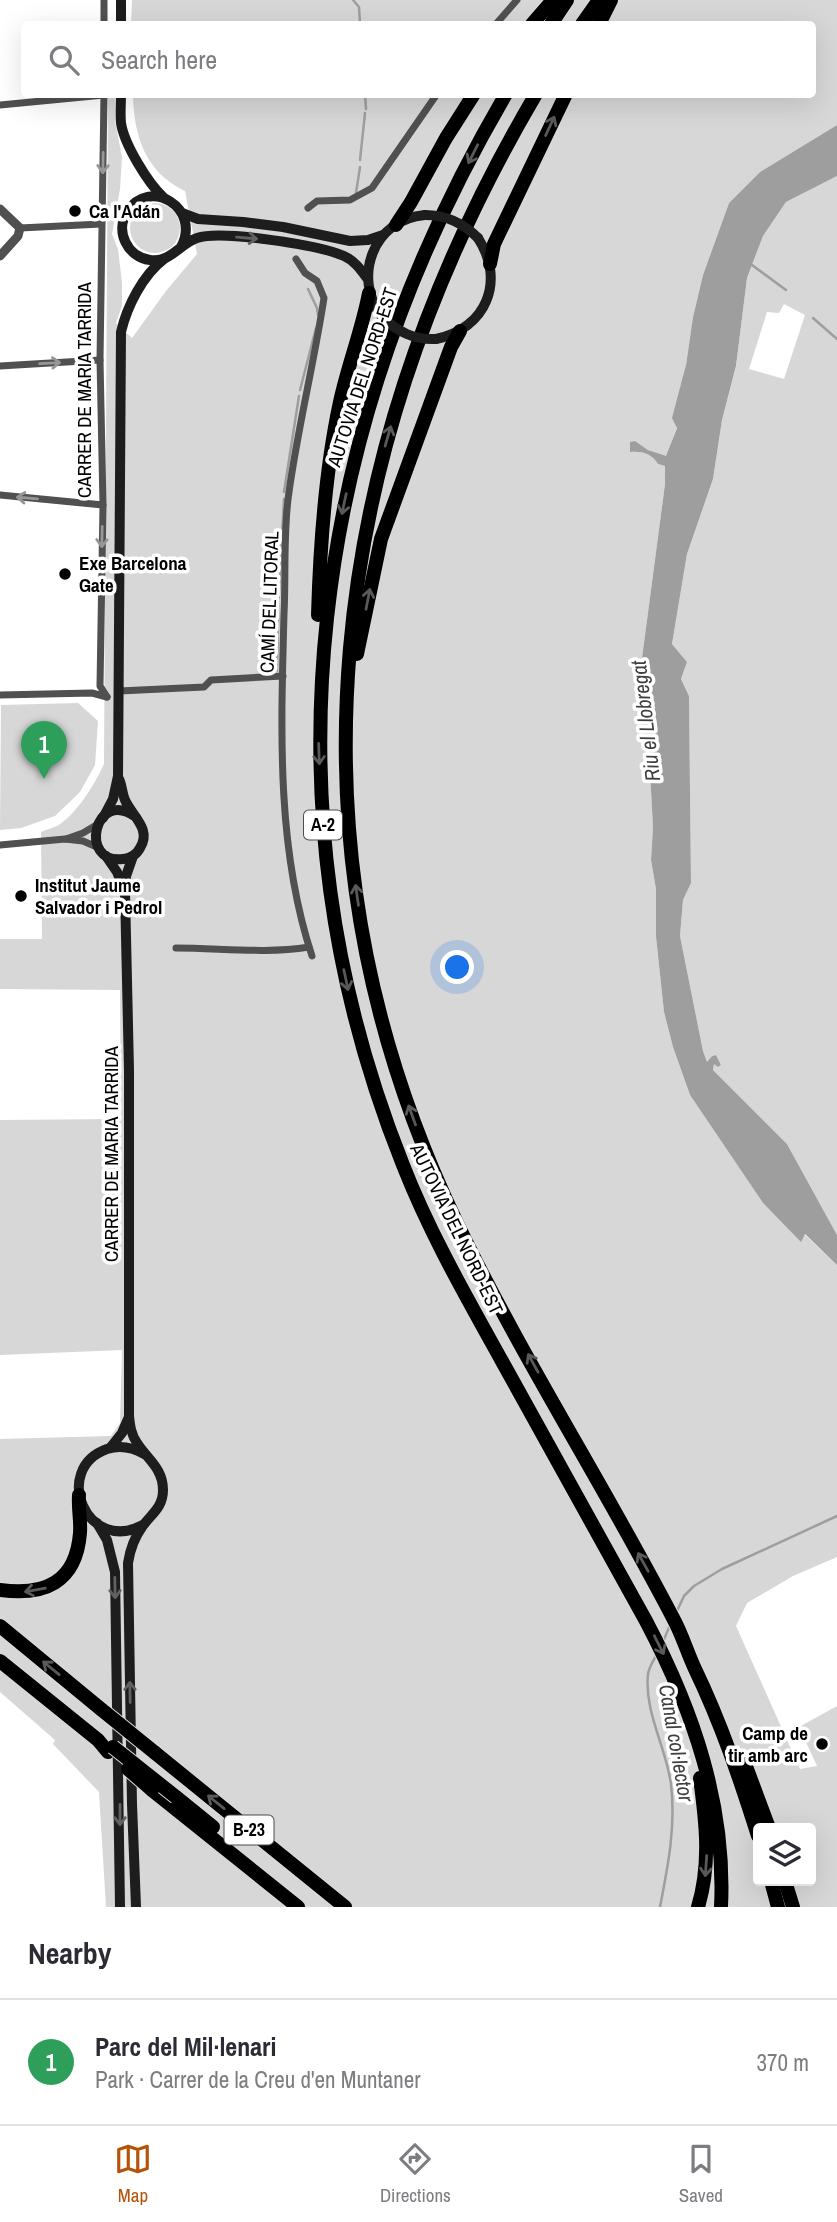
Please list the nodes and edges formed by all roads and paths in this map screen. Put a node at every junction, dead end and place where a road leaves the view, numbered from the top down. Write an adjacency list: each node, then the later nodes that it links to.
1 (104, 0): 8 (street)
2 (121, 0): 9 (main road)
3 (517, 0): 10 (street)
4 (553, 0): 11 (highway)
5 (567, 0): 12 (highway)
6 (599, 0): 13 (highway)
7 (611, 0): 14 (highway)
8 (104, 21)
9 (121, 21)
10 (499, 21)
11 (535, 21)
12 (553, 21)
13 (584, 21)
14 (600, 21)
15 (73, 98): 23 (street)
16 (104, 98): 30 (street, CARRER DE MARIA TARRIDA, one-way to 30)
17 (121, 98): 24 (main road)
18 (434, 98): 27 (street)
19 (471, 98): 31 (highway)
20 (504, 98): 53 (highway, AUTOVIA DEL NORD-EST / A-2, one-way to 53)
21 (534, 98): 54 (highway, AUTOVIA DEL NORD-EST / A-2, one-way to 21)
22 (564, 98): 39 (highway, one-way to 22)
23 (0, 105)
24 (143, 172): 25 (main road); 26 (main road)
25 (165, 199): 26 (main road); 29 (main road)
26 (135, 203): 35 (main road)
27 (309, 208)
28 (0, 209): 32 (street)
29 (182, 213): 33 (main road); 34 (main road)
30 (101, 224): 32 (street); 43 (street, CARRER DE MARIA TARRIDA)
31 (396, 225): 33 (main road); 39 (main road, bridge)
32 (20, 228): 36 (street)
33 (383, 235): 41 (main road)
34 (181, 247): 37 (main road); 41 (main road, one-way to 41)
35 (133, 253): 37 (main road); 40 (main road)
36 (0, 256)
37 (164, 259): 40 (main road, CARRER DE MARIA TARRIDA)
38 (296, 259): 47 (street, CAMÍ DEL LITORAL)
39 (490, 264): 42 (main road)
40 (143, 284): 52 (main road, CARRER DE MARIA TARRIDA)
41 (368, 285): 42 (main road, bridge); 53 (highway)
42 (460, 331): 54 (highway, one-way to 42)
43 (100, 360): 44 (street, one-way to 43); 46 (street, CARRER DE MARIA TARRIDA)
44 (0, 366)
45 (0, 495): 46 (street, one-way to 45)
46 (103, 505): 48 (street, CARRER DE MARIA TARRIDA, one-way to 48)
47 (283, 676): 52 (street); 63 (street, CAMÍ DEL LITORAL)
48 (100, 686): 49 (street); 51 (street)
49 (92, 693): 50 (street); 51 (street)
50 (0, 695)
51 (107, 696): 52 (street)
52 (119, 696): 55 (main road, CARRER DE MARIA TARRIDA)
53 (319, 711): 76 (highway, AUTOVIA DEL NORD-EST / A-2, one-way to 76)
54 (346, 714): 75 (highway, AUTOVIA DEL NORD-EST / A-2, one-way to 54)
55 (118, 776): 56 (main road, CARRER DE MARIA TARRIDA); 57 (main road, CARRER DE MARIA TARRIDA)
56 (136, 817): 57 (main road); 61 (main road)
57 (100, 821): 58 (street); 60 (main road)
58 (65, 839): 59 (street); 60 (street)
59 (0, 845)
60 (103, 852): 61 (main road); 62 (main road, CARRER DE MARIA TARRIDA)
61 (133, 856): 62 (main road, CARRER DE MARIA TARRIDA)
62 (125, 892): 66 (main road, CARRER DE MARIA TARRIDA)
63 (309, 947): 64 (street); 65 (street, CAMÍ DEL LITORAL)
64 (176, 948)
65 (312, 957)
66 (129, 1416): 67 (main road); 68 (main road)
67 (110, 1448): 68 (main road); 69 (main road)
68 (146, 1455): 71 (main road)
69 (79, 1495): 70 (main road); 72 (highway, one-way to 72)
70 (97, 1523): 71 (main road); 84 (main road, one-way to 84)
71 (146, 1523): 85 (main road, one-way to 71)
72 (0, 1590)
73 (0, 1626): 81 (highway, B-23, one-way to 73, bridge)
74 (0, 1661): 77 (highway, B-23)
75 (700, 1669): 79 (highway, AUTOVIA DEL NORD-EST / A-2); 80 (highway)
76 (693, 1725): 91 (highway, one-way to 91); 92 (highway, AUTOVIA DEL NORD-EST / A-2)
77 (110, 1749): 78 (highway, B-23, bridge); 78 (highway, bridge)
78 (175, 1802): 86 (highway); 87 (highway); 88 (highway, B-23)
79 (754, 1823)
80 (767, 1823)
81 (297, 1868): 89 (highway, B-23); 90 (highway)
82 (772, 1886): 93 (highway)
83 (787, 1886): 94 (highway)
84 (120, 1907)
85 (136, 1907)
86 (284, 1907)
87 (298, 1907)
88 (312, 1907)
89 (345, 1907)
90 (358, 1907)
91 (698, 1907)
92 (721, 1907)
93 (778, 1907)
94 (793, 1907)

